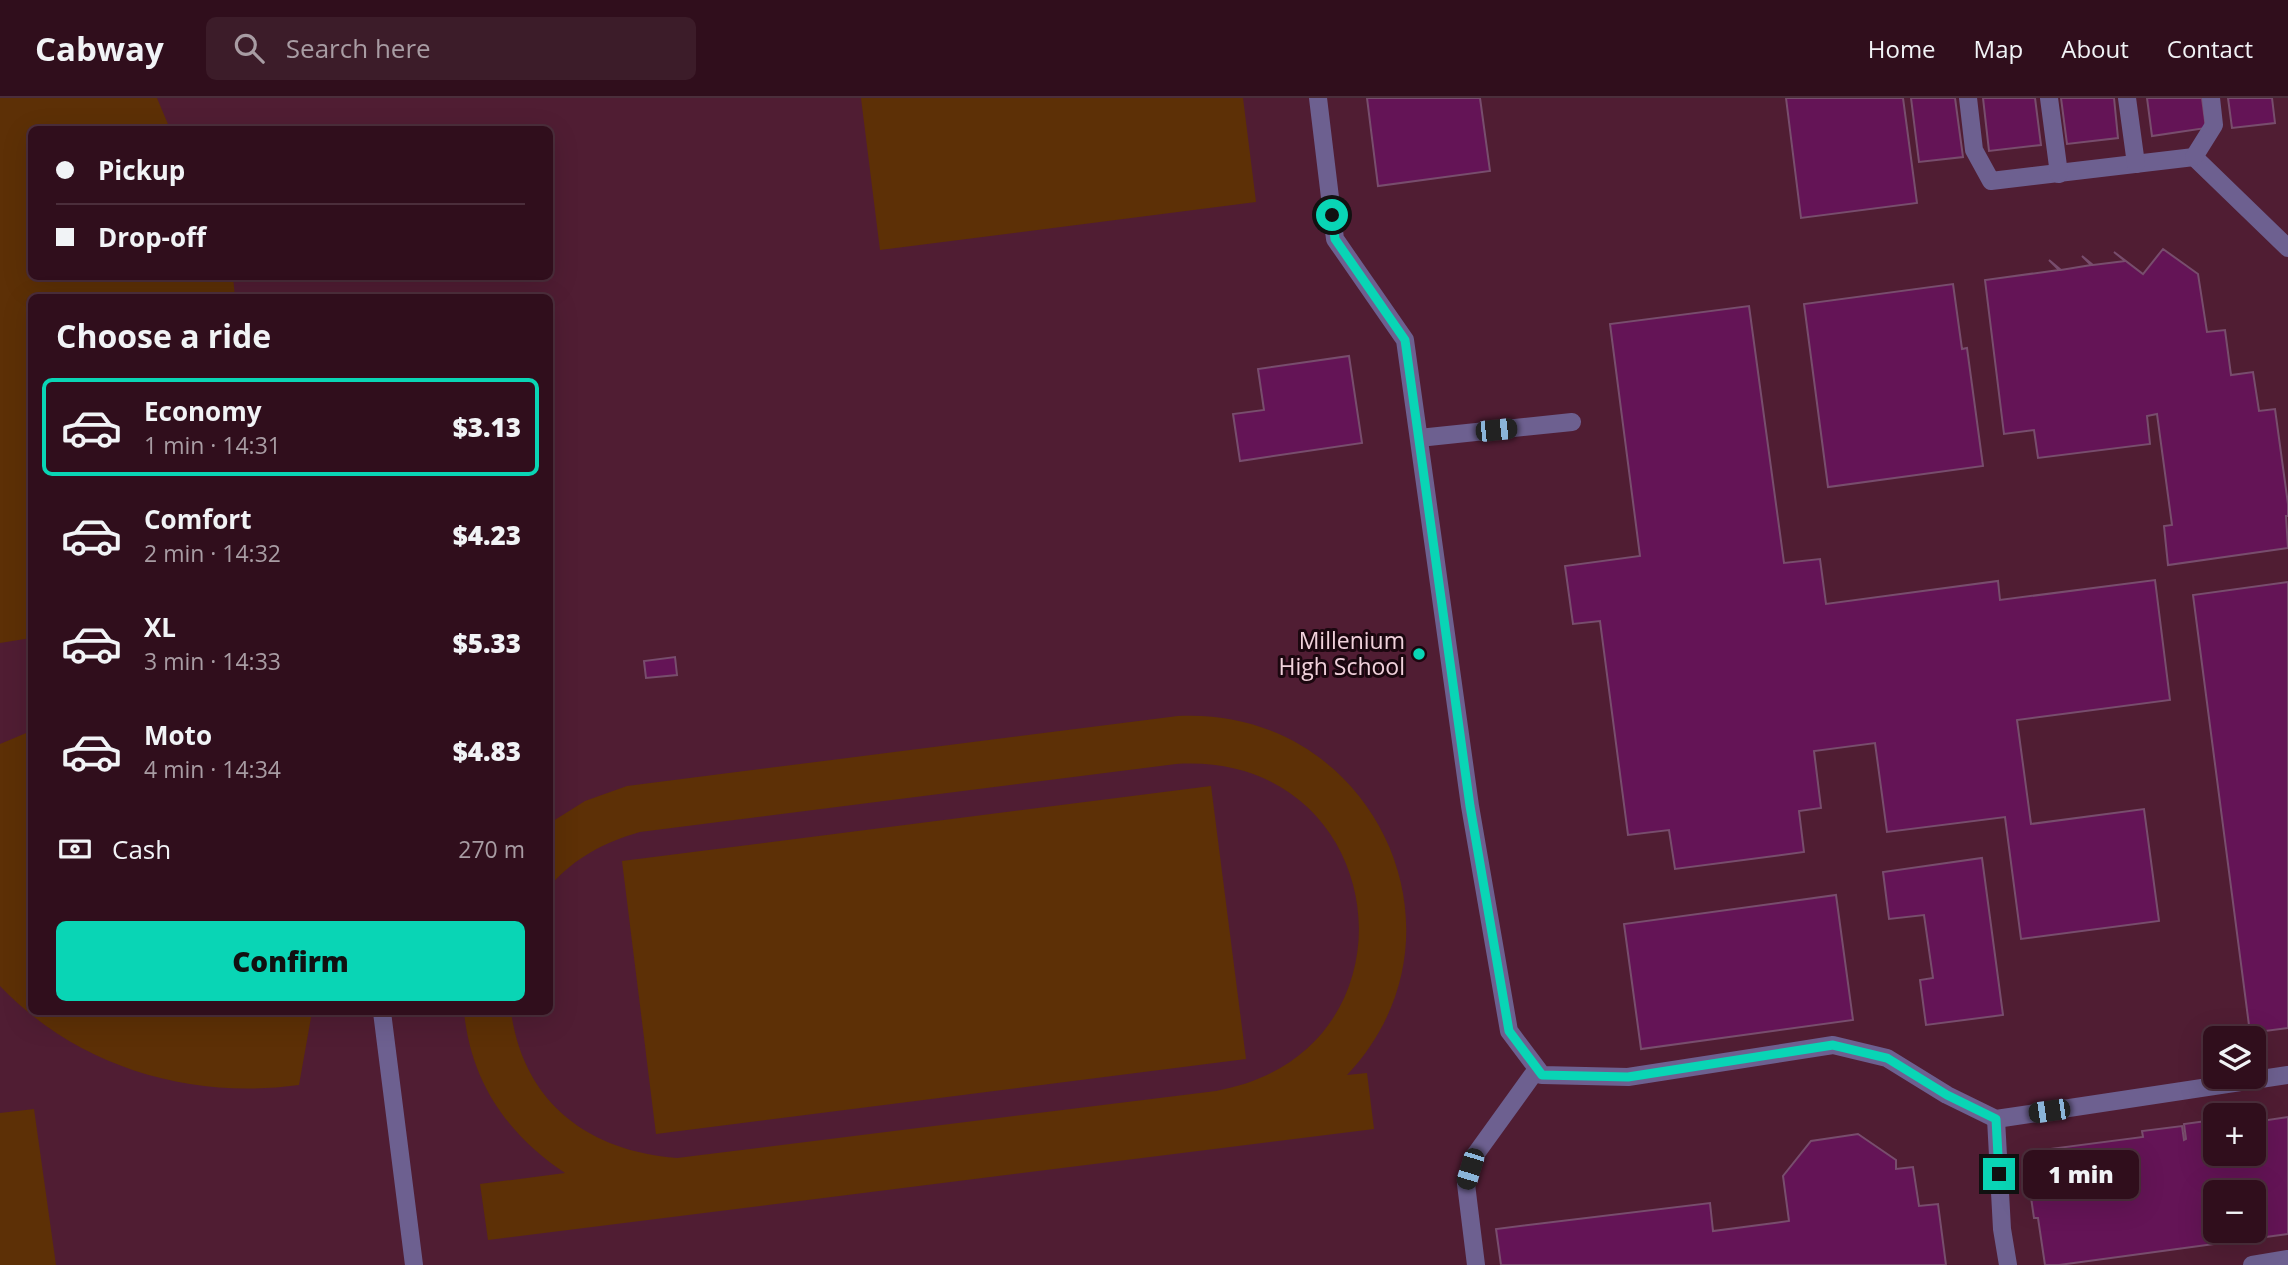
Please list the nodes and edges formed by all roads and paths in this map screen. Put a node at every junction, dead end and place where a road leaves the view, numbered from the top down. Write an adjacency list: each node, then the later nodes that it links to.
1 (1318, 98): 11 (lane)
2 (1968, 98): 8 (lane)
3 (2049, 98): 8 (lane)
4 (2127, 98): 7 (lane)
5 (2211, 98): 6 (lane)
6 (2194, 157): 7 (lane); 9 (lane)
7 (2136, 164): 8 (lane)
8 (2059, 174)
9 (2288, 248)
10 (1572, 422): 11 (lane)
11 (1419, 438): 13 (lane)
12 (382, 1015): 17 (lane)
13 (1537, 1069): 15 (lane); 18 (lane)
14 (2288, 1075): 15 (lane)
15 (1996, 1119): 19 (lane)
16 (2288, 1259): 20 (lane)
17 (414, 1265)
18 (1476, 1265)
19 (2008, 1265)
20 (2252, 1265)

